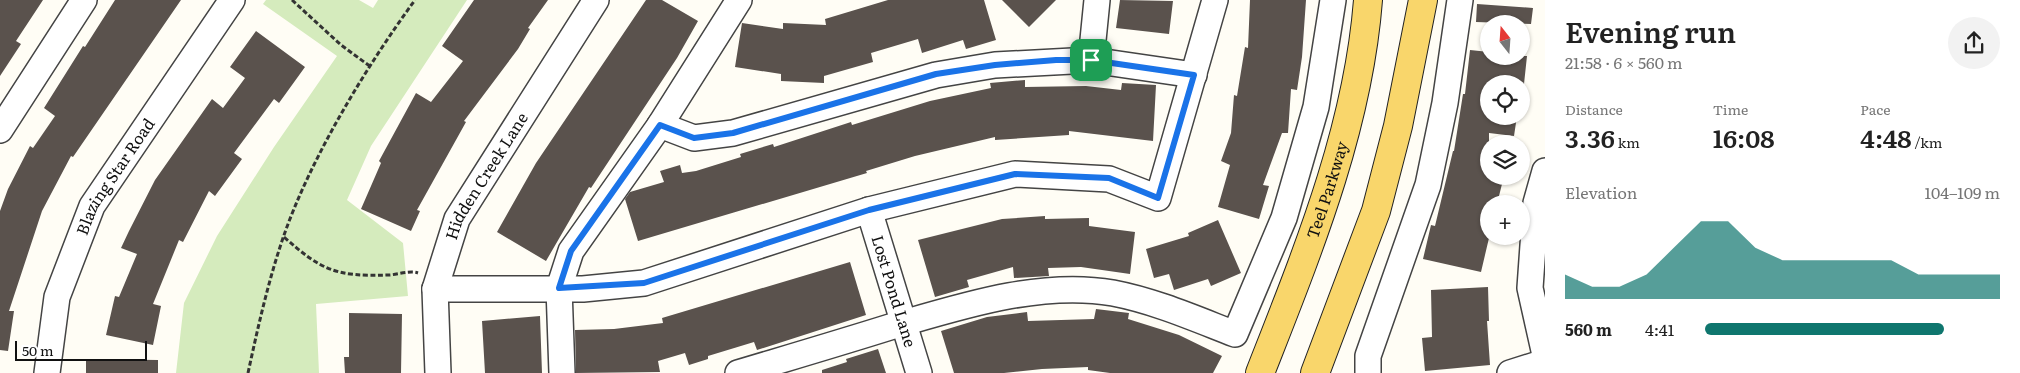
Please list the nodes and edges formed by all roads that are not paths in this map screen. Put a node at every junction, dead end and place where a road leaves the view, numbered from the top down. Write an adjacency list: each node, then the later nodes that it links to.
1 (84, 0): 14 (street)
2 (232, 0): 23 (street, Blazing Star Road)
3 (596, 0): 19 (street, Hidden Creek Lane)
4 (739, 0): 13 (street)
5 (1097, 0): 11 (street)
6 (1215, 0): 12 (street)
7 (1333, 0): 20 (street)
8 (1368, 0): 28 (main road, Teel Parkway)
9 (1423, 0): 29 (main road)
10 (1460, 0): 30 (street)
11 (1091, 60): 12 (street); 13 (street)
12 (1194, 75): 17 (street)
13 (660, 125): 18 (street)
14 (0, 130)
15 (1545, 171): 16 (street)
16 (1540, 204): 21 (street)
17 (869, 210): 18 (street); 20 (street, Lost Pond Lane)
18 (559, 288): 19 (street); 25 (street)
19 (435, 289): 24 (street, Hidden Creek Lane)
20 (904, 323): 26 (street); 27 (street, Lost Pond Lane)
21 (1545, 354)
22 (1545, 362): 31 (street)
23 (47, 373)
24 (438, 373)
25 (562, 373)
26 (738, 373)
27 (919, 373)
28 (1260, 373)
29 (1315, 373)
30 (1368, 373)
31 (1510, 373)

